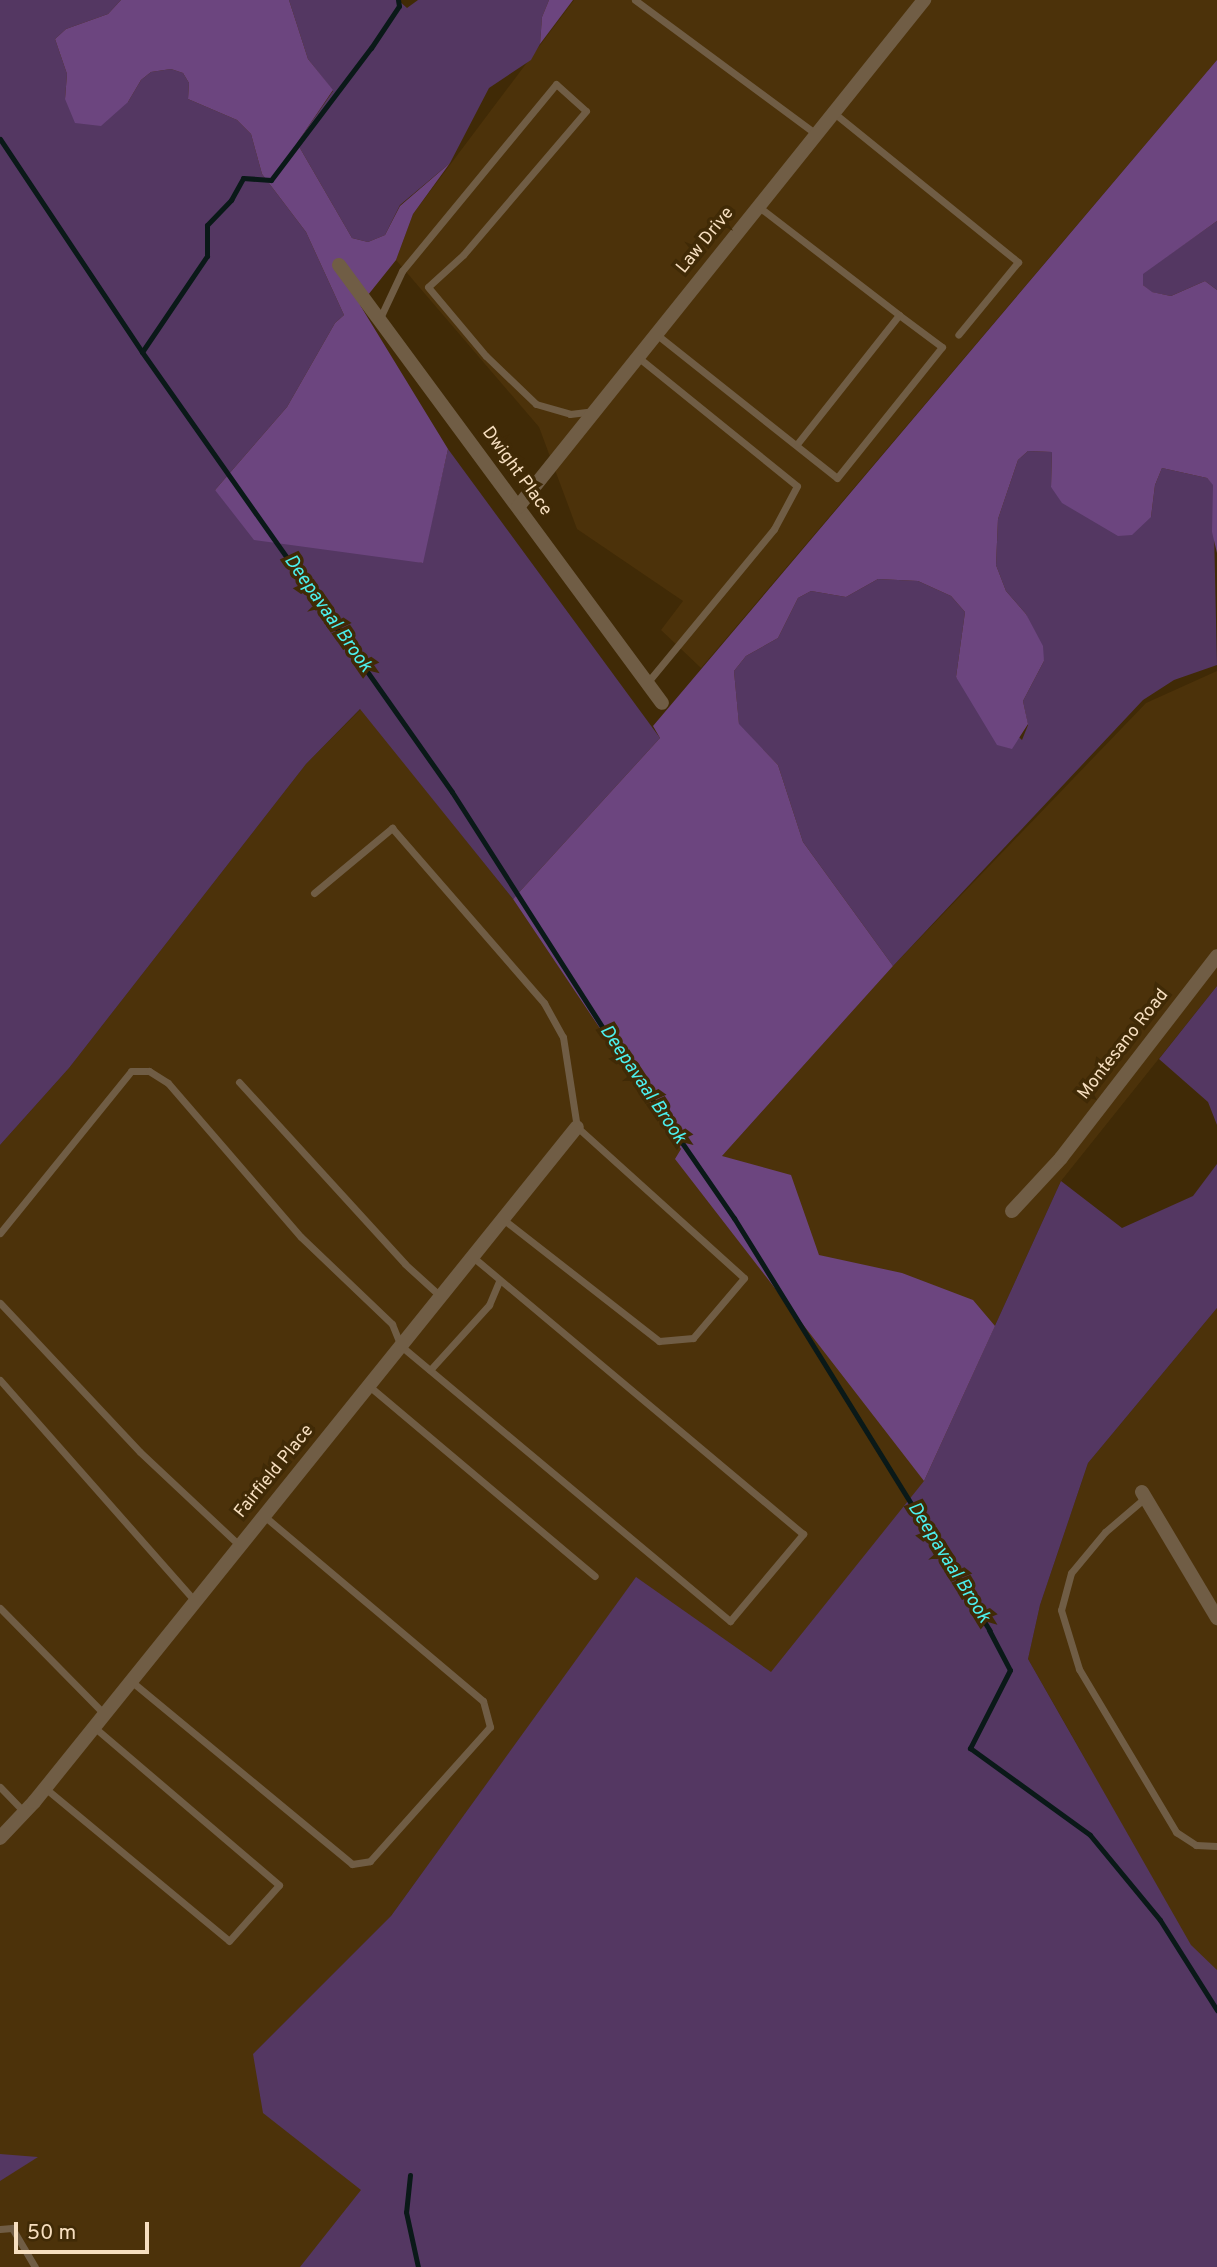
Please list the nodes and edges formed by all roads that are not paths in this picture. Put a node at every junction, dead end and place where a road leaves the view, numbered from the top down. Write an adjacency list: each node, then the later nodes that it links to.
1 (635, 0): 4 (lane)
2 (924, 0): 3 (street, Law Drive)
3 (834, 112): 4 (street, Law Drive); 10 (lane)
4 (816, 135): 5 (street, Law Drive)
5 (758, 207): 7 (lane); 9 (street, Law Drive)
6 (339, 265): 8 (street, Dwight Place)
7 (899, 315): 13 (lane); 13 (lane)
8 (379, 319): 12 (lane); 14 (street, Dwight Place)
9 (656, 334): 11 (street, Law Drive); 13 (lane)
10 (958, 335)
11 (639, 358): 12 (street, Law Drive); 15 (lane)
12 (595, 410): 14 (street, Law Drive)
13 (797, 444)
14 (518, 507): 15 (street, Dwight Place)
15 (647, 682): 16 (street, Dwight Place)
16 (662, 703)
17 (314, 893): 20 (lane)
18 (1217, 956): 21 (street, Montesano Road)
19 (239, 1082): 26 (lane)
20 (577, 1127): 22 (street, Fairfield Place); 22 (lane)
21 (1012, 1211)
22 (503, 1219): 24 (street, Fairfield Place)
23 (0, 1233): 28 (lane)
24 (473, 1257): 25 (lane); 26 (street, Fairfield Place)
25 (499, 1282): 29 (lane); 29 (lane)
26 (441, 1297): 28 (street, Fairfield Place)
27 (0, 1303): 34 (lane)
28 (401, 1346): 29 (lane); 31 (street, Fairfield Place)
29 (430, 1370)
30 (0, 1380): 36 (lane)
31 (369, 1386): 33 (street, Fairfield Place); 35 (lane)
32 (1144, 1494): 38 (street); 46 (lane)
33 (264, 1516): 34 (street, Fairfield Place); 39 (lane)
34 (240, 1546): 36 (street, Fairfield Place)
35 (596, 1576)
36 (195, 1601): 39 (street, Fairfield Place)
37 (0, 1608): 40 (lane)
38 (1217, 1618)
39 (131, 1681): 40 (street, Fairfield Place)
40 (105, 1714): 41 (street, Fairfield Place)
41 (94, 1727): 43 (street, Fairfield Place); 43 (lane)
42 (0, 1787): 44 (lane)
43 (45, 1788): 44 (street, Fairfield Place)
44 (24, 1812): 45 (street, Fairfield Place)
45 (0, 1838)
46 (1217, 1846)
47 (0, 2229): 48 (lane)
48 (35, 2267)

